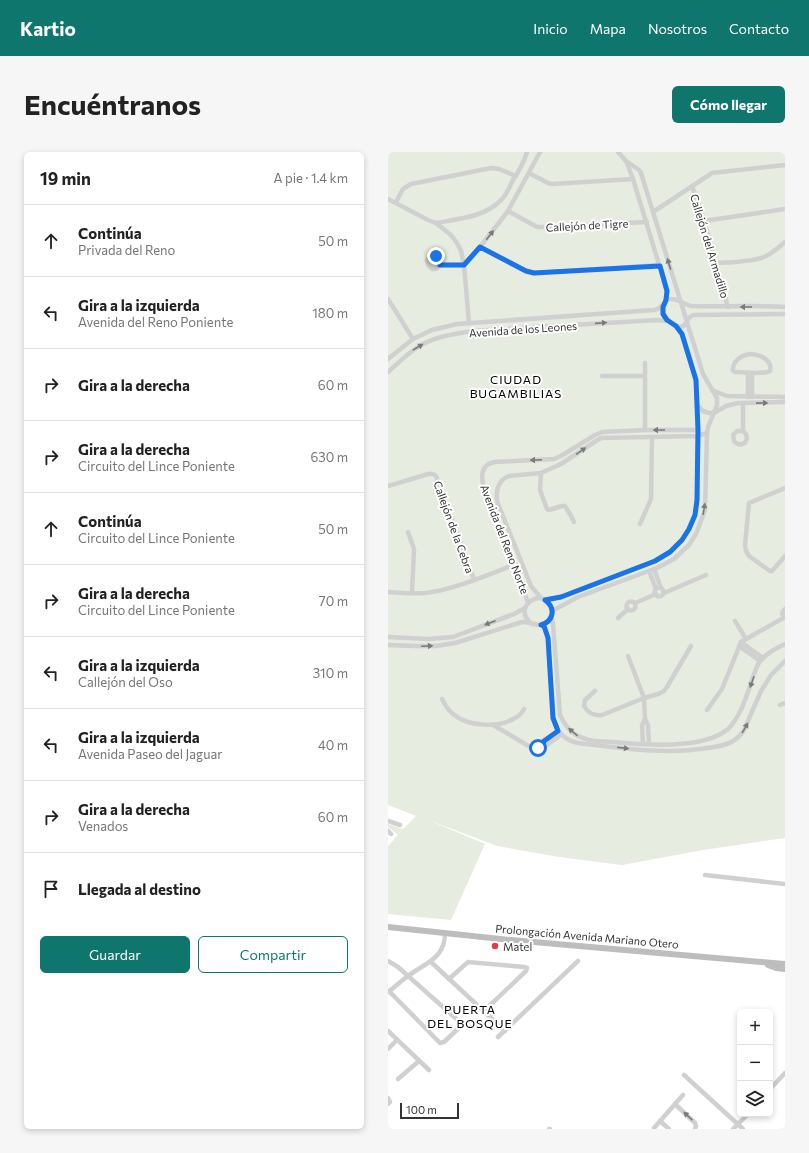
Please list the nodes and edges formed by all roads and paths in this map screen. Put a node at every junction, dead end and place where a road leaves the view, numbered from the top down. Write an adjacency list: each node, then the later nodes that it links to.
1 (527, 152): 7 (street)
2 (540, 152): 6 (street)
3 (618, 152): 4 (street)
4 (626, 161): 8 (street); 14 (street)
5 (785, 165): 9 (street)
6 (529, 173): 8 (street); 13 (street)
7 (516, 176): 11 (street); 17 (street)
8 (633, 179): 16 (street)
9 (692, 186): 14 (street); 15 (street, Callejón del Armadillo)
10 (388, 199): 11 (street)
11 (396, 202): 17 (street)
12 (785, 209): 15 (street)
13 (508, 211): 16 (street, Callejón de Tigre); 19 (street, one-way to 13)
14 (653, 212): 26 (street, one-way to 14)
15 (704, 221): 20 (street, Callejón del Armadillo)
16 (647, 222): 23 (street)
17 (436, 223): 22 (street)
18 (785, 242): 20 (street)
19 (480, 247): 22 (street); 23 (street)
20 (716, 263): 28 (street, Callejón del Armadillo)
21 (440, 265): 22 (street)
22 (464, 265): 32 (street)
23 (660, 266): 25 (street)
24 (388, 299): 35 (street)
25 (666, 300): 26 (street); 27 (street)
26 (680, 302): 28 (street); 33 (street)
27 (663, 305): 31 (street); 32 (street, Avenida de los Leones)
28 (728, 307): 29 (street, one-way to 28)
29 (785, 307)
30 (785, 314): 33 (street)
31 (668, 321): 34 (street); 38 (street, Avenida de los Leones, one-way to 31)
32 (469, 323): 35 (street, Avenida de los Leones)
33 (687, 323): 34 (street); 42 (street)
34 (676, 326): 46 (street)
35 (414, 339): 36 (street, Avenida de los Leones)
36 (388, 359)
37 (645, 363): 41 (street)
38 (388, 372)
39 (750, 373): 39 (street); 45 (street)
40 (602, 376): 41 (street)
41 (644, 376): 51 (street)
42 (713, 390): 43 (street); 50 (street)
43 (727, 396): 45 (street); 49 (street)
44 (785, 396): 45 (street)
45 (750, 397)
46 (698, 402): 50 (street); 53 (street)
47 (785, 402): 48 (street, one-way to 47)
48 (743, 403): 49 (street); 52 (street)
49 (728, 405): 50 (street)
50 (714, 412): 54 (street)
51 (645, 430): 53 (street, one-way to 51); 60 (street, Avenida del Reno Norte, one-way to 60)
52 (743, 431)
53 (697, 433): 54 (street); 55 (street); 74 (street)
54 (707, 433): 67 (street, one-way to 54)
55 (652, 437): 56 (street, one-way to 55); 62 (street)
56 (541, 473): 59 (street, Avenida del Reno Norte); 61 (street)
57 (388, 486): 69 (street, Callejón de la Cebra)
58 (785, 488): 64 (street)
59 (500, 508): 60 (street); 65 (street, Avenida del Reno Norte)
60 (493, 511): 66 (street, Avenida del Reno Norte)
61 (574, 522)
62 (640, 524)
63 (408, 532): 73 (street)
64 (785, 556)
65 (521, 562): 66 (street); 74 (street, Avenida del Reno Norte)
66 (515, 565): 69 (street); 75 (street, Avenida del Reno Norte)
67 (651, 570): 70 (street); 78 (street)
68 (706, 575): 72 (street)
69 (474, 580): 73 (street)
70 (657, 590): 72 (street); 72 (street); 80 (street)
71 (388, 592): 73 (street)
72 (664, 592)
73 (412, 593)
74 (543, 599): 75 (street); 78 (street)
75 (528, 603): 76 (street)
76 (525, 608): 82 (street); 84 (street, one-way to 84)
77 (785, 609): 79 (street)
78 (552, 614): 83 (street); 103 (street, one-way to 78)
79 (785, 617): 85 (street)
80 (618, 618)
81 (735, 621): 85 (street)
82 (532, 624): 83 (street); 87 (street, one-way to 82)
83 (541, 625): 102 (street)
84 (388, 637)
85 (746, 639): 86 (street)
86 (740, 644): 91 (street); 97 (street)
87 (388, 645)
88 (784, 645): 91 (street)
89 (691, 646): 94 (street)
90 (628, 656): 94 (street)
91 (762, 660): 104 (street, one-way to 104)
92 (785, 661): 102 (street, one-way to 92)
93 (595, 691): 94 (street)
94 (644, 698): 98 (street)
95 (442, 699): 100 (street)
96 (524, 710): 99 (street)
97 (707, 710)
98 (645, 718): 103 (street); 104 (street)
99 (506, 722): 100 (street); 101 (street)
100 (493, 725): 101 (street)
101 (507, 733): 102 (street)
102 (560, 733)
103 (643, 744): 104 (street)
104 (649, 744)
105 (388, 821): 106 (street)
106 (400, 825)
107 (705, 875): 108 (street)
108 (785, 884)
109 (388, 927): 110 (street, Prolongación Avenida Mariano Otero)
110 (444, 933): 113 (street); 114 (street, Prolongación Avenida Mariano Otero)
111 (388, 961): 117 (street)
112 (578, 961): 122 (street)
113 (431, 962): 117 (street); 118 (street)
114 (761, 962): 115 (street, Prolongación Avenida Mariano Otero); 116 (street)
115 (785, 964)
116 (785, 969)
117 (408, 976): 119 (street); 119 (street)
118 (449, 979): 120 (street); 120 (street)
119 (389, 992)
120 (484, 1011): 122 (street)
121 (388, 1031): 124 (street)
122 (505, 1031): 123 (street)
123 (498, 1037)
124 (397, 1040): 125 (street); 126 (street)
125 (388, 1049)
126 (419, 1061): 127 (street); 130 (street)
127 (429, 1070)
128 (785, 1073): 131 (street)
129 (684, 1075): 138 (street)
130 (398, 1079)
131 (773, 1086)
132 (683, 1095): 135 (street)
133 (388, 1098): 134 (street)
134 (388, 1104)
135 (676, 1104): 137 (street); 141 (street, one-way to 135)
136 (745, 1117): 138 (street)
137 (660, 1121): 139 (street); 140 (street)
138 (738, 1124): 142 (street); 143 (street)
139 (654, 1128)
140 (668, 1129)
141 (695, 1129)
142 (733, 1129)
143 (743, 1129)

